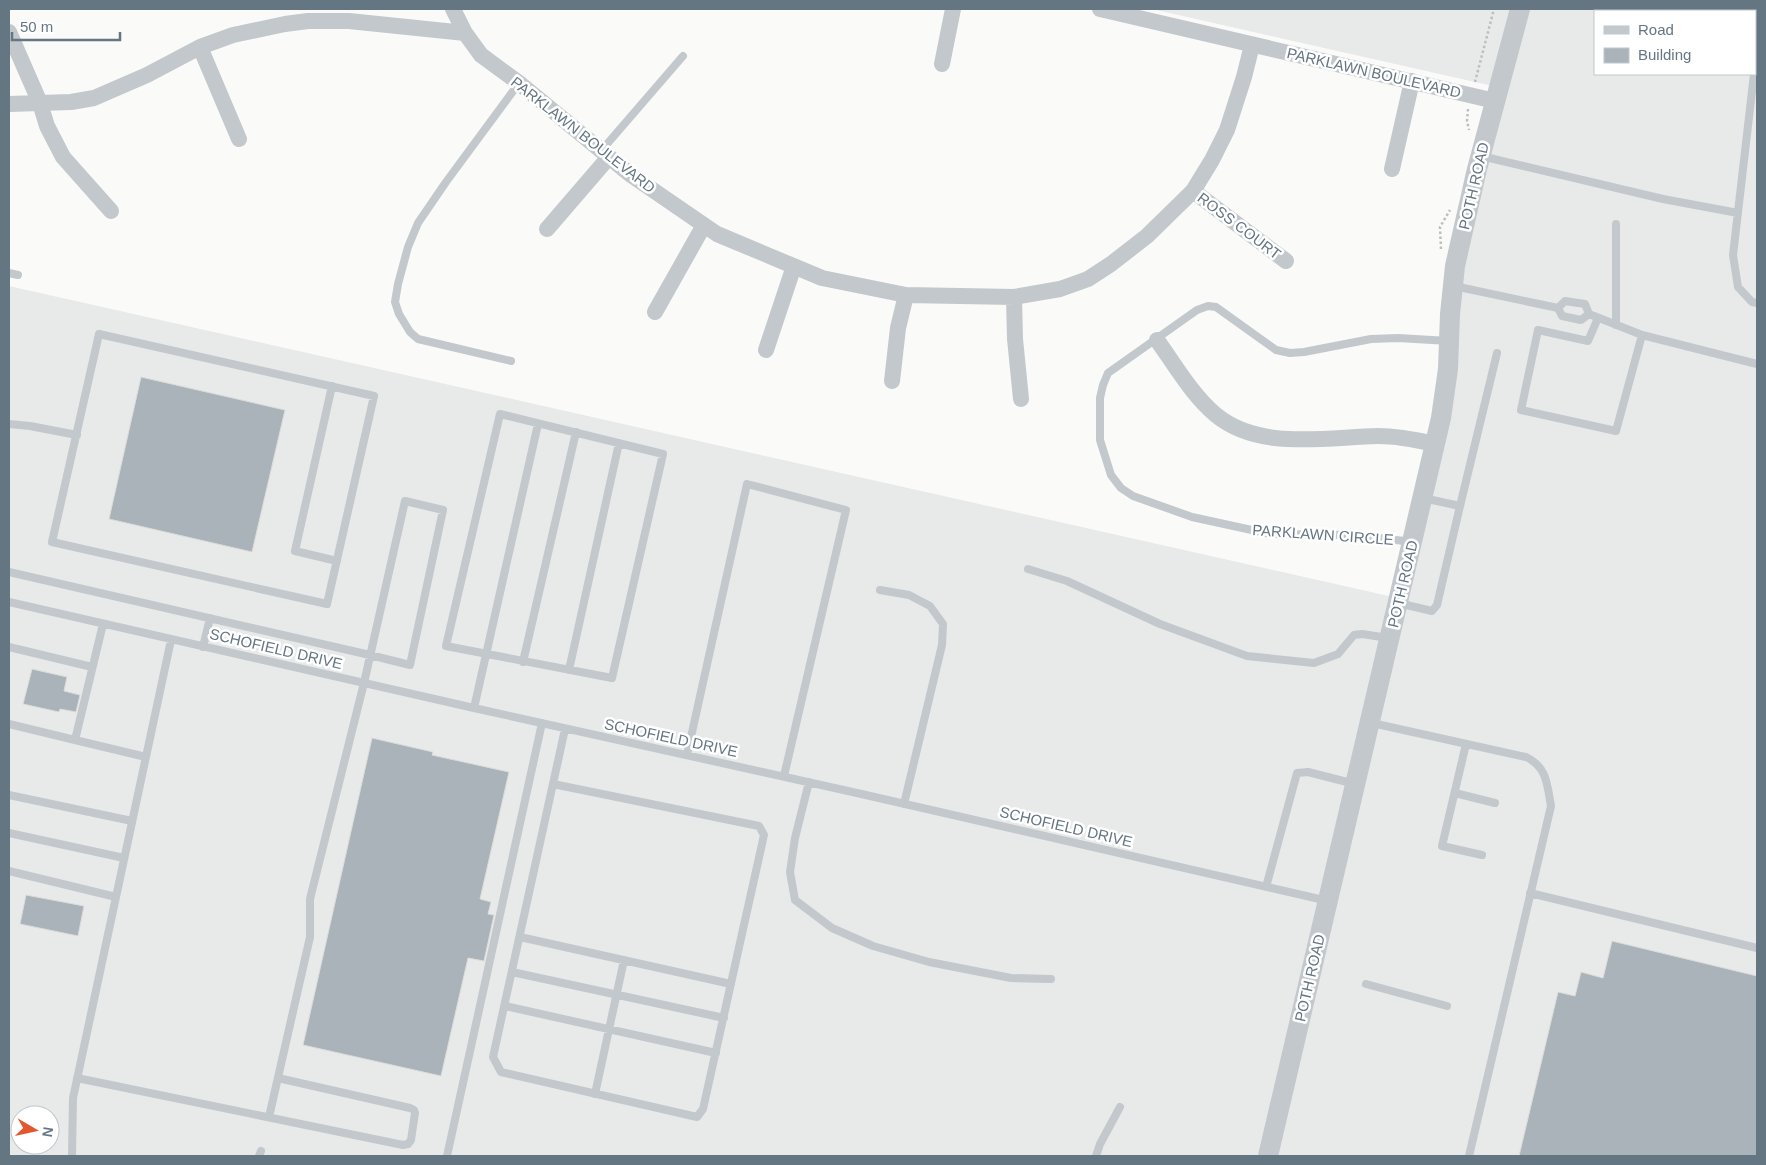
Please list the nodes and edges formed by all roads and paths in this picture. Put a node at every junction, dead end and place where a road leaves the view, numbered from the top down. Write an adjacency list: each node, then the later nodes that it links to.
1 (453, 9): 6 (street, PARKLAWN BOULEVARD)
2 (953, 9): 10 (street)
3 (1100, 9): 7 (street, PARKLAWN BOULEVARD)
4 (1520, 9): 14 (street, POTH ROAD)
5 (9, 32): 15 (street)
6 (465, 33): 8 (street); 13 (street, PARKLAWN BOULEVARD)
7 (1252, 44): 12 (street, PARKLAWN BOULEVARD); 21 (street, PARKLAWN BOULEVARD)
8 (200, 47): 15 (street); 17 (street)
9 (683, 56): 18 (lane)
10 (942, 64)
11 (1754, 75): 23 (lane)
12 (1412, 81): 14 (street, PARKLAWN BOULEVARD); 20 (street)
13 (519, 83): 18 (street, PARKLAWN BOULEVARD); 45 (lane)
14 (1495, 101): 19 (street, POTH ROAD)
15 (40, 103): 16 (street); 22 (street)
16 (9, 104)
17 (239, 139)
18 (605, 154): 25 (street, PARKLAWN BOULEVARD); 26 (street)
19 (1480, 156): 23 (lane); 31 (street, POTH ROAD)
20 (1392, 169)
21 (1193, 191): 27 (street, ROSS COURT); 33 (street, PARKLAWN BOULEVARD)
22 (111, 211)
23 (1738, 213): 34 (lane)
24 (1616, 224): 39 (lane)
25 (704, 226): 28 (street, PARKLAWN BOULEVARD); 36 (street)
26 (547, 229)
27 (1286, 261)
28 (794, 266): 32 (street, PARKLAWN BOULEVARD); 43 (street)
29 (9, 273): 30 (lane)
30 (18, 275)
31 (1452, 286): 35 (lane); 42 (street, POTH ROAD)
32 (906, 295): 33 (street, PARKLAWN BOULEVARD); 47 (street)
33 (1014, 297): 49 (street)
34 (1757, 303)
35 (1558, 308): 37 (lane); 37 (lane)
36 (655, 312)
37 (1589, 314): 38 (lane)
38 (1598, 318): 39 (lane); 40 (lane)
39 (1616, 325): 40 (lane)
40 (1642, 335): 46 (lane)
41 (1157, 340): 42 (lane, PARKLAWN CIRCLE); 55 (street); 58 (lane, PARKLAWN CIRCLE)
42 (1449, 341): 55 (street, POTH ROAD)
43 (766, 350)
44 (1497, 353): 57 (lane)
45 (511, 361)
46 (1757, 364)
47 (892, 381)
48 (332, 386): 53 (lane); 59 (lane); 59 (lane)
49 (1021, 399)
50 (9, 424): 53 (lane)
51 (538, 424): 52 (lane); 71 (lane); 71 (lane)
52 (576, 432): 54 (lane); 73 (lane)
53 (77, 435): 59 (lane)
54 (620, 443): 75 (lane); 75 (lane)
55 (1435, 444): 56 (street, POTH ROAD)
56 (1423, 498): 57 (lane); 58 (street, POTH ROAD)
57 (1460, 506): 64 (lane)
58 (1413, 542): 64 (street, POTH ROAD)
59 (337, 561)
60 (1028, 569): 67 (lane)
61 (9, 572): 65 (lane)
62 (880, 590): 93 (lane)
63 (9, 602): 66 (lane, SCHOFIELD DRIVE)
64 (1398, 602): 67 (street, POTH ROAD)
65 (210, 618): 70 (lane); 72 (lane)
66 (102, 624): 68 (lane, SCHOFIELD DRIVE); 74 (lane)
67 (1390, 638): 78 (street, POTH ROAD)
68 (171, 640): 70 (lane, SCHOFIELD DRIVE); 85 (lane)
69 (9, 647): 74 (lane)
70 (203, 647): 76 (lane, SCHOFIELD DRIVE)
71 (486, 654): 73 (lane); 77 (lane)
72 (370, 656): 72 (lane); 76 (lane)
73 (523, 662): 75 (lane)
74 (92, 666): 82 (lane)
75 (569, 670)
76 (364, 683): 77 (lane, SCHOFIELD DRIVE); 117 (lane)
77 (474, 708): 79 (lane, SCHOFIELD DRIVE)
78 (1370, 722): 83 (lane); 89 (street, POTH ROAD)
79 (542, 723): 81 (lane, SCHOFIELD DRIVE); 122 (lane)
80 (9, 724): 82 (lane)
81 (565, 729): 84 (lane, SCHOFIELD DRIVE); 88 (lane)
82 (75, 740): 85 (lane)
83 (1466, 744): 90 (lane); 100 (lane)
84 (687, 755): 86 (lane, SCHOFIELD DRIVE); 86 (lane)
85 (146, 757): 94 (lane)
86 (784, 776): 87 (lane, SCHOFIELD DRIVE)
87 (809, 782): 93 (lane, SCHOFIELD DRIVE); 107 (lane)
88 (553, 784): 103 (lane); 108 (lane)
89 (1355, 784): 99 (lane); 102 (street, POTH ROAD)
90 (1455, 793): 92 (lane); 96 (lane)
91 (9, 795): 94 (lane)
92 (1495, 803)
93 (904, 804): 99 (lane, SCHOFIELD DRIVE)
94 (132, 821): 97 (lane)
95 (9, 833): 97 (lane)
96 (1482, 855)
97 (124, 858): 101 (lane)
98 (9, 872): 101 (lane)
99 (1266, 887): 102 (lane, SCHOFIELD DRIVE)
100 (1530, 894): 104 (lane); 125 (lane)
101 (116, 897): 116 (lane)
102 (1328, 901): 124 (street, POTH ROAD)
103 (520, 937): 105 (lane); 106 (lane)
104 (1757, 948)
105 (624, 960): 108 (lane); 110 (lane)
106 (512, 972): 110 (lane); 111 (lane)
107 (1051, 979)
108 (731, 984): 113 (lane)
109 (1366, 984): 112 (lane)
110 (617, 994): 113 (lane); 114 (lane)
111 (505, 1006): 114 (lane); 118 (lane)
112 (1447, 1006)
113 (724, 1018): 115 (lane)
114 (609, 1029): 115 (lane); 118 (lane)
115 (716, 1053): 118 (lane)
116 (77, 1078): 120 (lane); 121 (lane)
117 (278, 1078): 120 (lane); 120 (lane)
118 (595, 1094)
119 (1120, 1107): 123 (lane)
120 (269, 1117)
121 (72, 1156)
122 (447, 1156)
123 (1096, 1156)
124 (1268, 1156)
125 (1469, 1156)

